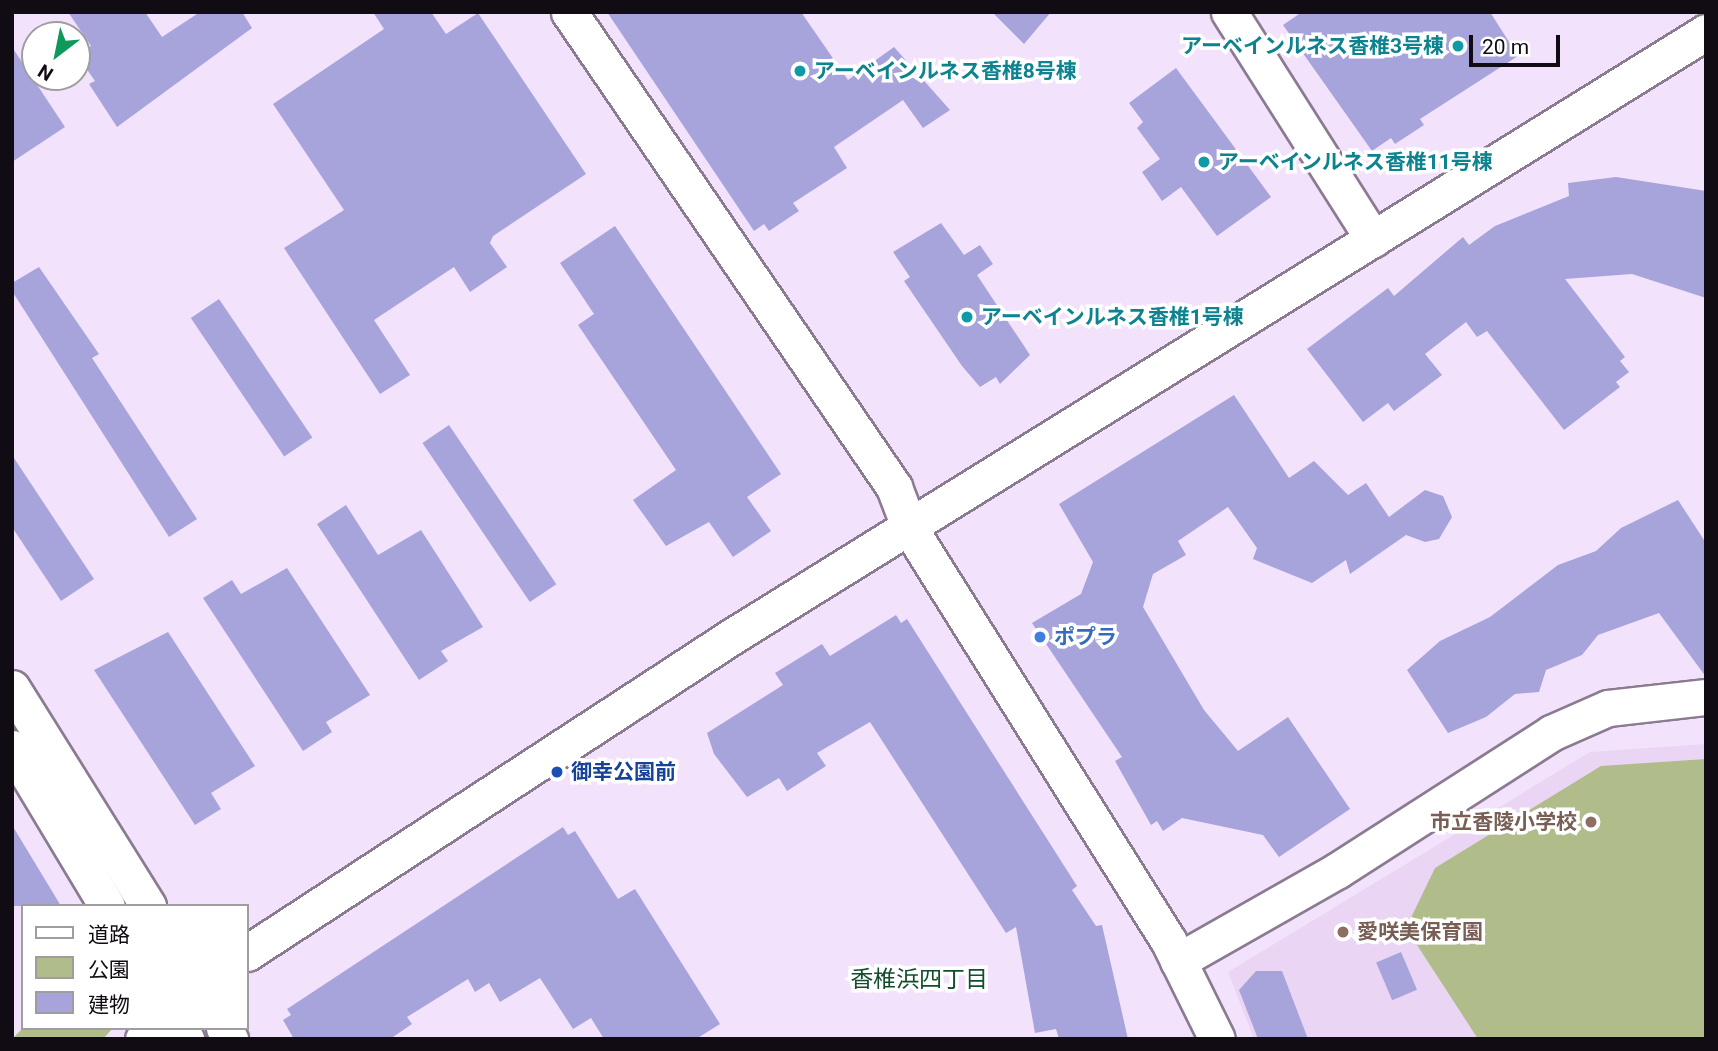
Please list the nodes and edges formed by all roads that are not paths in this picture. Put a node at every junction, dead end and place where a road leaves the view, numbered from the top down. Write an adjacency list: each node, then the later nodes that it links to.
1 (569, 12): 5 (street)
2 (1229, 12): 4 (street)
3 (1706, 32): 4 (street)
4 (1373, 239): 5 (street)
5 (910, 529): 12 (street); 13 (street)
6 (12, 688): 11 (street)
7 (1706, 697): 13 (street)
8 (12, 748): 9 (street)
9 (21, 782): 10 (street)
10 (106, 904)
11 (147, 904)
12 (248, 952)
13 (1178, 961): 14 (street)
14 (1216, 1039)

